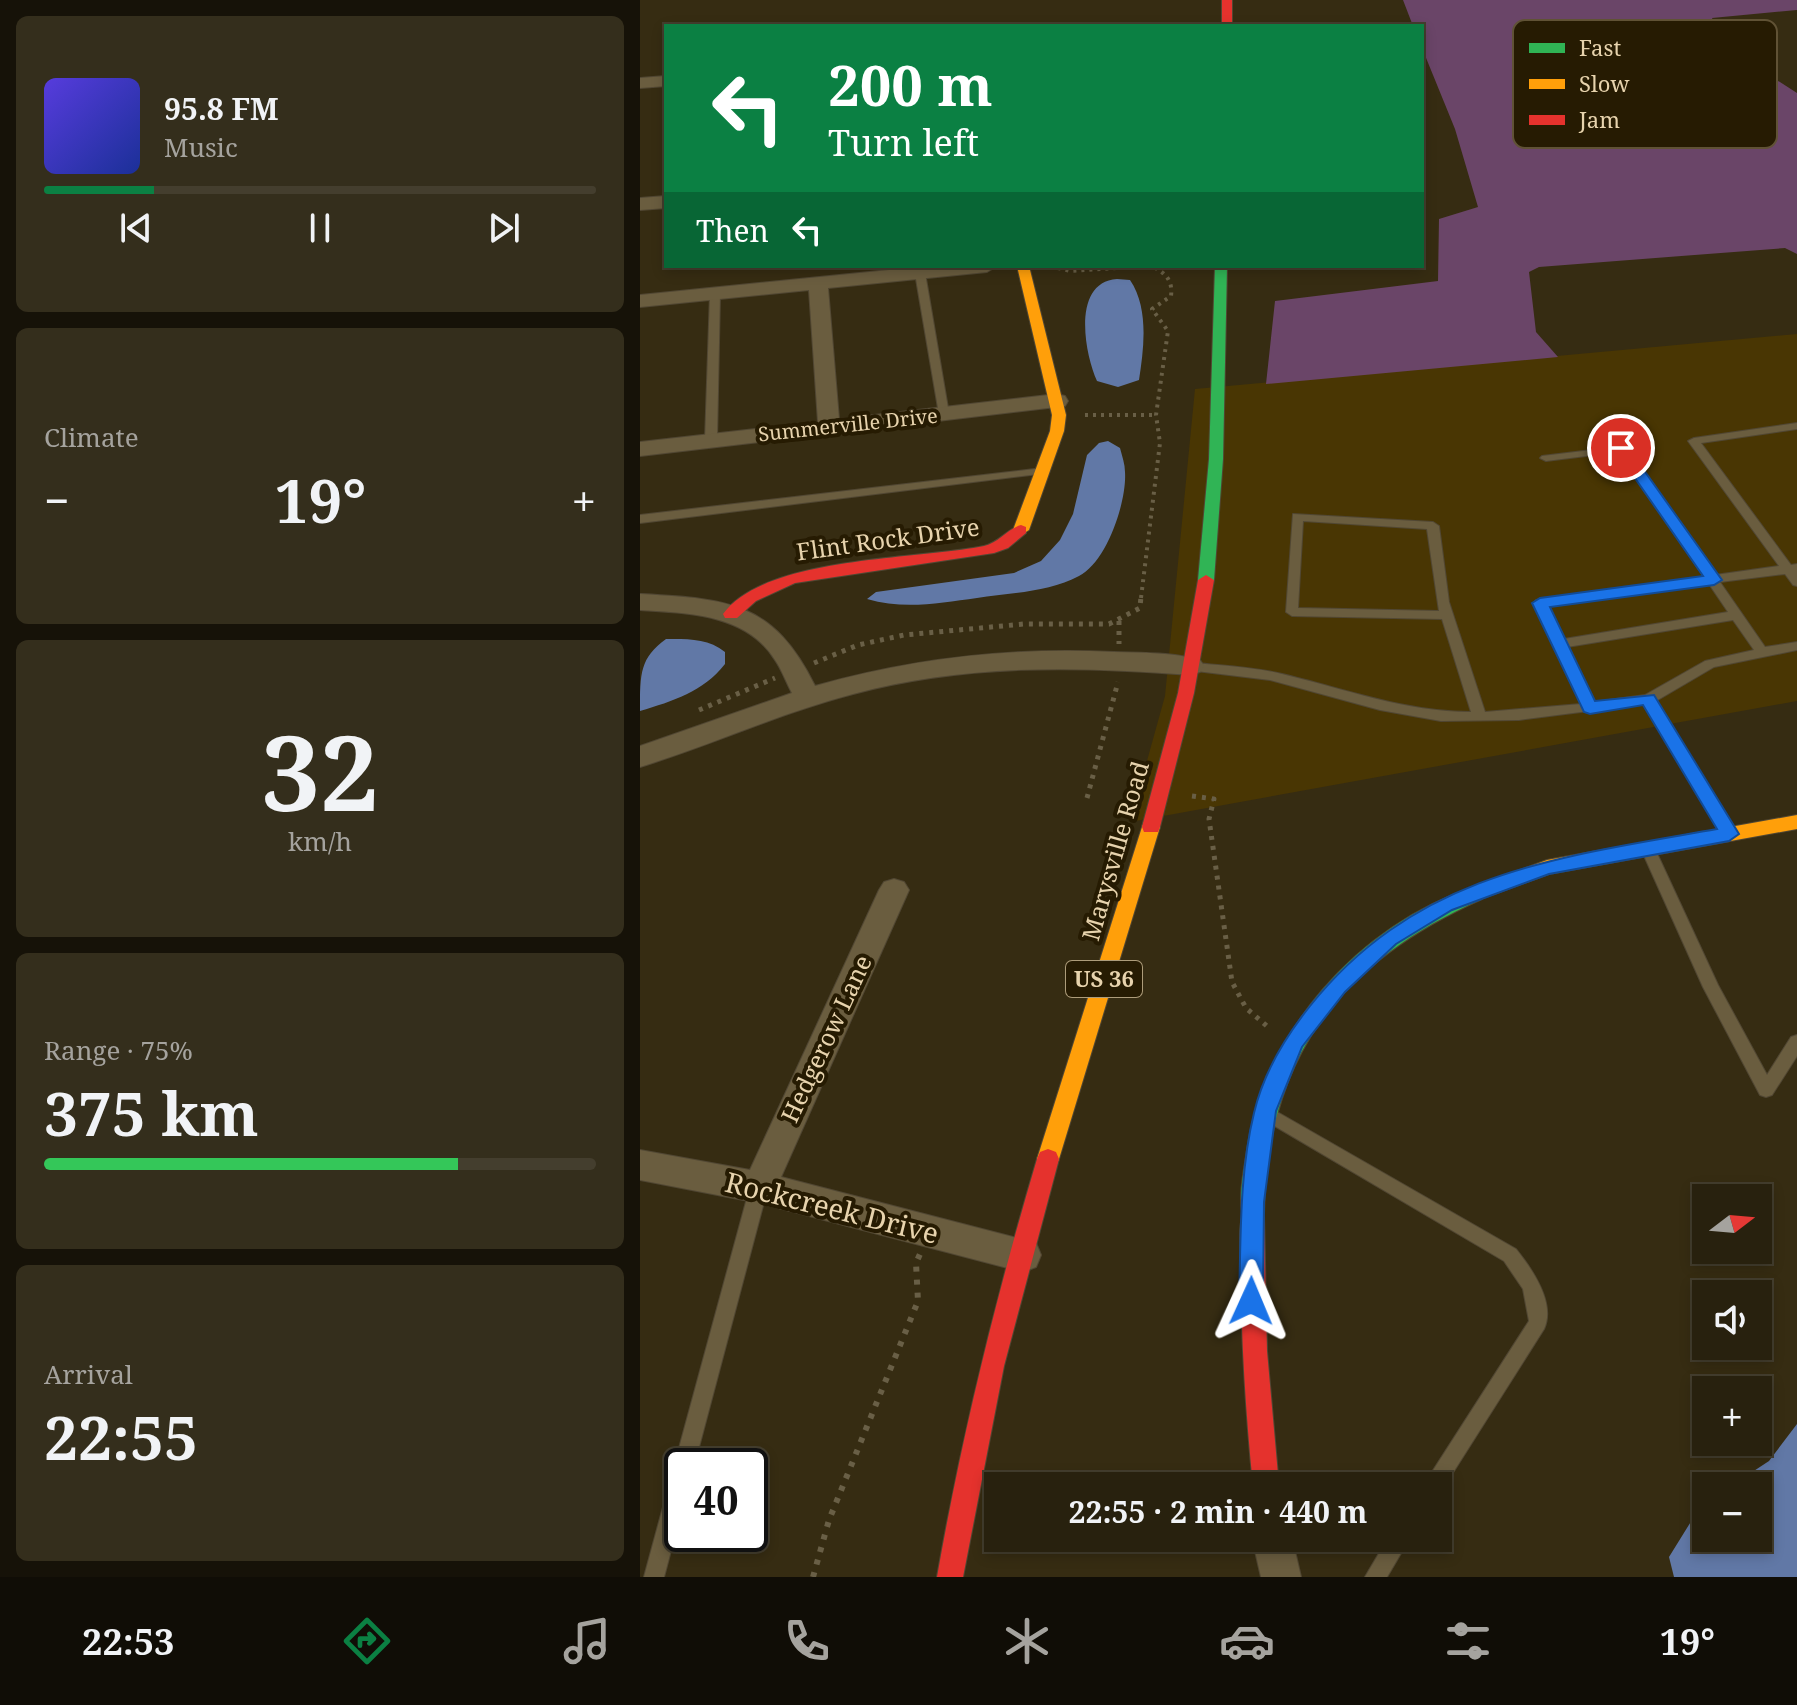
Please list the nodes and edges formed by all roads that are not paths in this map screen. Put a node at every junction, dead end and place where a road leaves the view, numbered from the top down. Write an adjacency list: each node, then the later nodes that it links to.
1 (1227, 0): 2 (main road)
2 (1227, 24)
3 (664, 81): 4 (street)
4 (640, 83)
5 (664, 202): 6 (street)
6 (640, 204)
7 (954, 268): 10 (street)
8 (1023, 268): 14 (main road, Flint Rock Drive)
9 (1221, 268): 33 (main road, Marysville Road / US 36)
10 (922, 270): 11 (street); 15 (lane)
11 (818, 283): 12 (street); 17 (street)
12 (715, 294): 13 (street); 18 (lane)
13 (640, 301)
14 (1058, 408): 15 (street, Summerville Drive); 21 (main road, Flint Rock Drive)
15 (944, 414): 17 (street, Summerville Drive)
16 (1797, 426): 23 (lane)
17 (829, 427): 18 (street, Summerville Drive)
18 (711, 440): 19 (street, Summerville Drive)
19 (640, 449)
20 (1546, 458): 24 (lane)
21 (1043, 471): 22 (lane); 28 (main road, Flint Rock Drive)
22 (640, 519)
23 (1792, 569): 24 (lane); 25 (lane)
24 (1714, 580): 29 (lane); 30 (lane)
25 (1797, 582)
26 (640, 602): 28 (street)
27 (1445, 608): 27 (lane); 37 (lane)
28 (731, 614): 34 (street)
29 (1738, 615): 30 (lane); 32 (lane)
30 (1560, 644): 36 (lane)
31 (1797, 646): 32 (lane)
32 (1762, 652): 35 (lane)
33 (1191, 666): 34 (street); 37 (lane); 47 (main road, Marysville Road / US 36)
34 (807, 697): 38 (street)
35 (1648, 699): 36 (lane); 40 (lane)
36 (1590, 708): 37 (lane)
37 (1479, 716)
38 (640, 757)
39 (1797, 822): 40 (main road)
40 (1729, 834): 41 (main road)
41 (1648, 849): 43 (lane); 44 (main road)
42 (894, 890): 46 (street, Hedgerow Lane)
43 (1797, 1042)
44 (1265, 1111): 49 (main road); 50 (lane)
45 (640, 1165): 46 (street, Rockcreek Drive)
46 (759, 1187): 47 (street, Rockcreek Drive); 48 (lane)
47 (1023, 1255): 55 (main road, Marysville Road / US 36)
48 (689, 1448)
49 (1264, 1472)
50 (1442, 1472)
51 (664, 1540): 54 (lane)
52 (1275, 1552): 56 (street)
53 (1391, 1552): 57 (lane)
54 (654, 1577)
55 (950, 1577)
56 (1281, 1577)
57 (1375, 1577)

